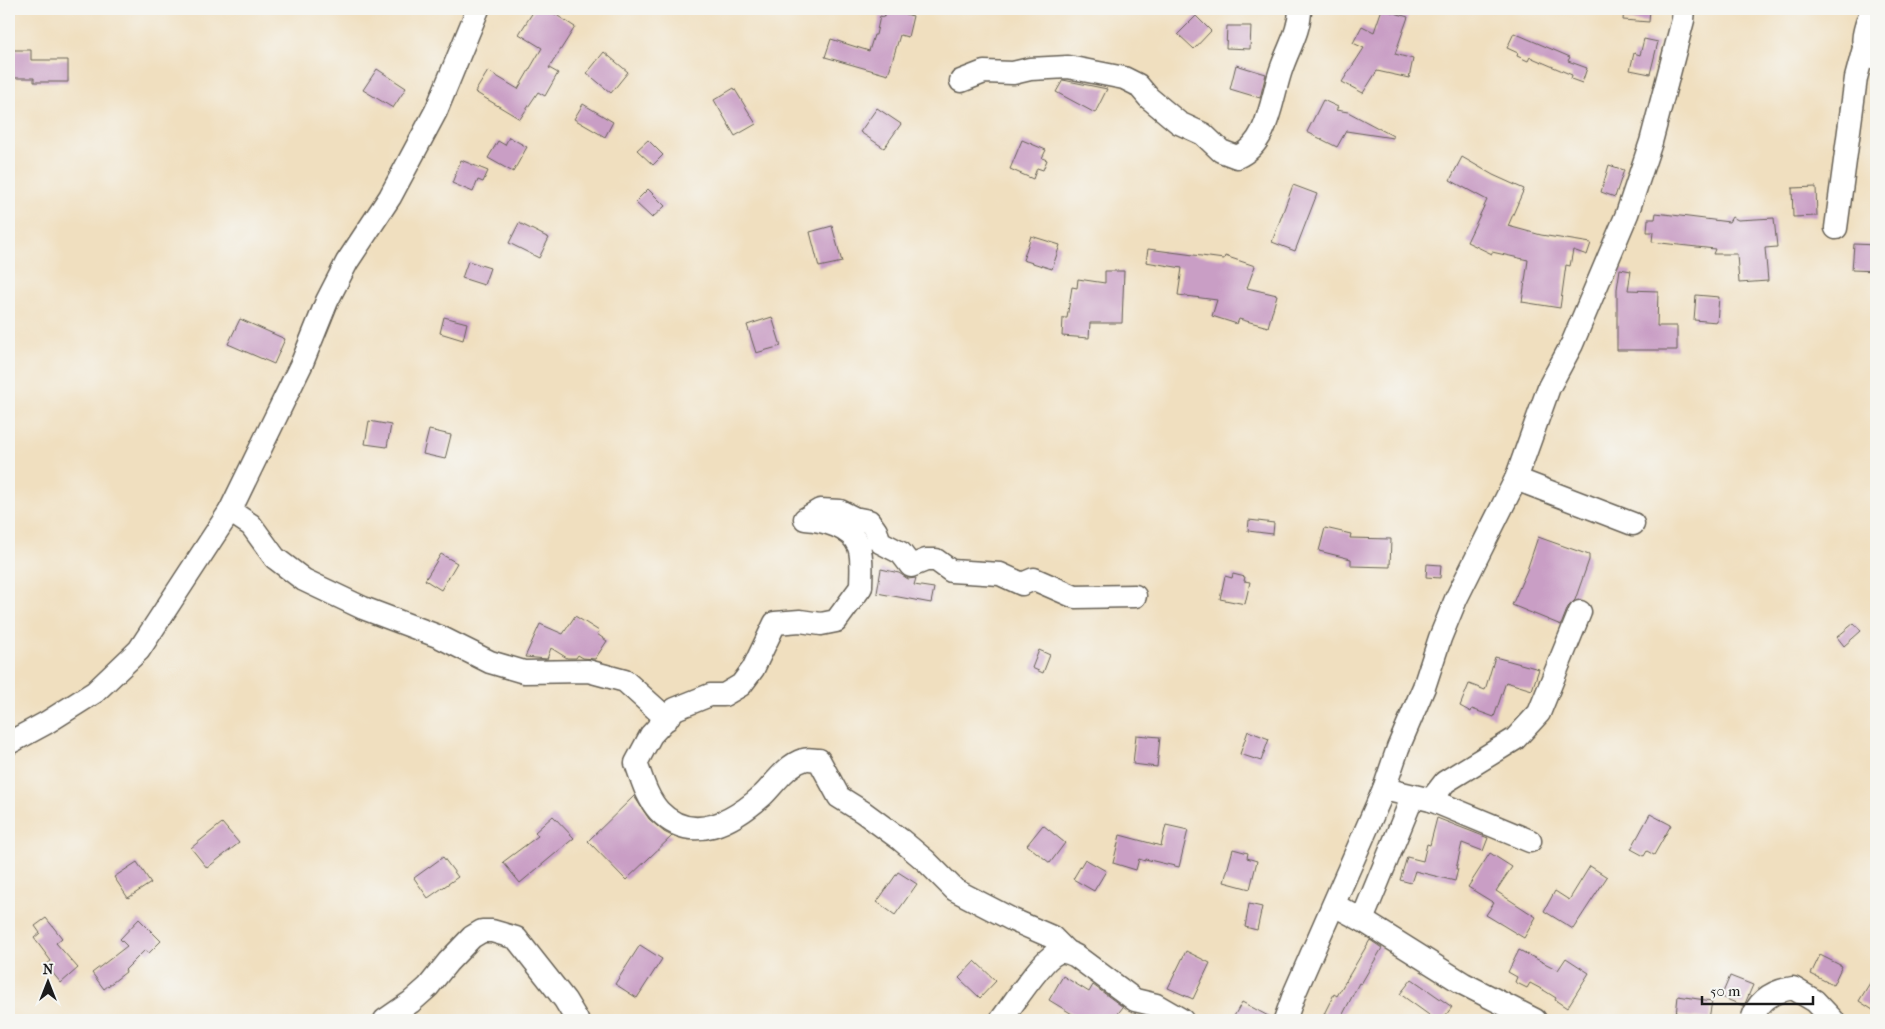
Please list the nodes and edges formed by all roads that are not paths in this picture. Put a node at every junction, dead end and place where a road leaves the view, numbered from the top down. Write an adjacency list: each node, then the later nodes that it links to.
1 (478, 9): 9 (street)
2 (1300, 9): 6 (street)
3 (1684, 9): 8 (street)
4 (1872, 9): 5 (street)
5 (1870, 53): 7 (street)
6 (961, 81)
7 (1836, 228)
8 (1516, 478): 10 (street); 15 (street)
9 (230, 511): 13 (street); 14 (street)
10 (1633, 524)
11 (1135, 596): 13 (street)
12 (1580, 612): 16 (street)
13 (667, 719): 20 (street)
14 (9, 743)
15 (1384, 789): 16 (street); 18 (street)
16 (1422, 798): 17 (street); 19 (street)
17 (1530, 841)
18 (1334, 905): 19 (street); 25 (street)
19 (1362, 920): 26 (street)
20 (1066, 952): 23 (street); 24 (street)
21 (385, 1020): 22 (street)
22 (577, 1020)
23 (1001, 1020)
24 (1182, 1020)
25 (1286, 1020)
26 (1535, 1020)
27 (1752, 1020): 28 (street)
28 (1833, 1020)

